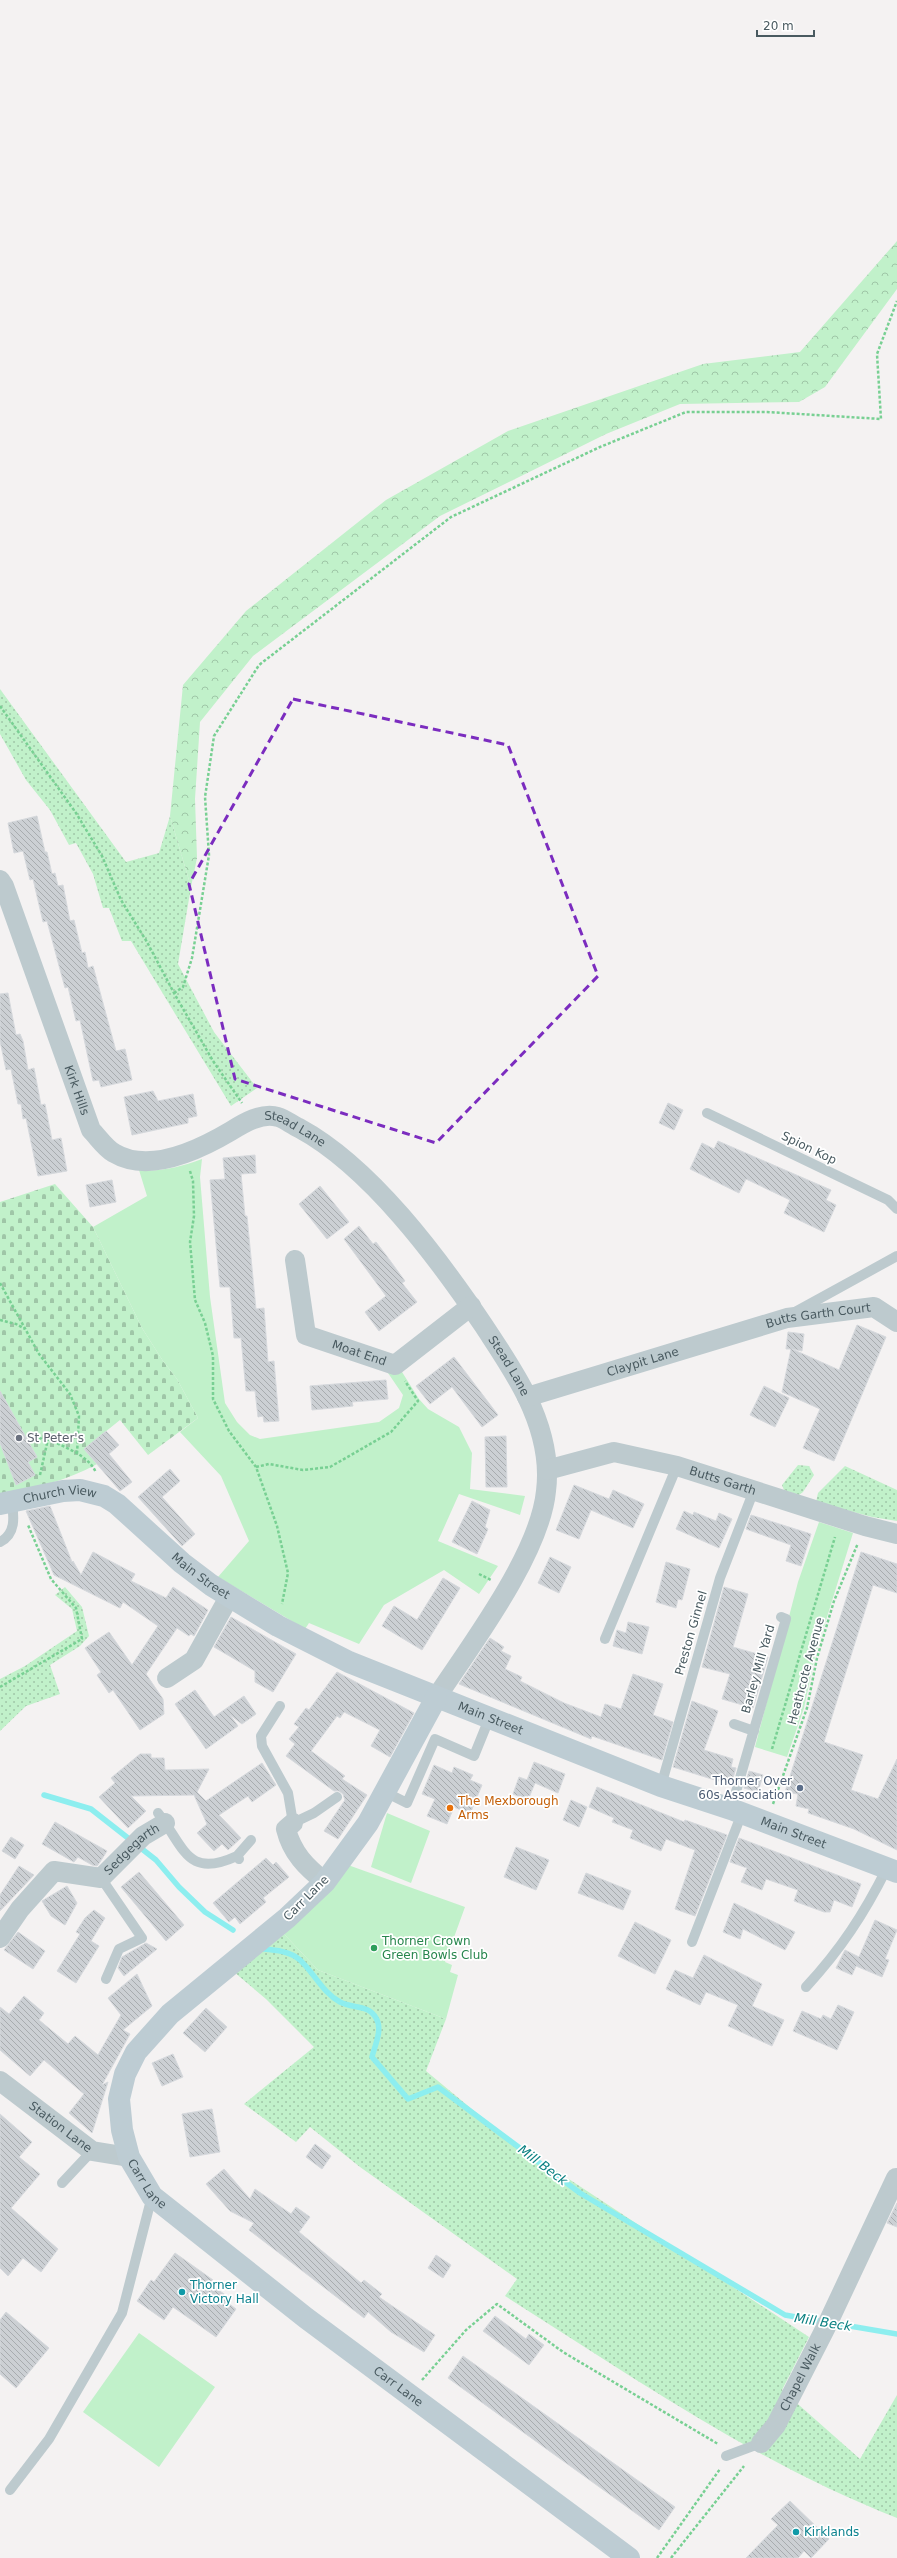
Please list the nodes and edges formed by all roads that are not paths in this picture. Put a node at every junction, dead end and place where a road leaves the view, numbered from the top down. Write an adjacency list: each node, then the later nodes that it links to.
1 (0, 880): 3 (street, Kirk Hills)
2 (707, 1114): 4 (lane, Spion Kop)
3 (253, 1118): 7 (street, Stead Lane)
4 (897, 1209)
5 (897, 1256): 8 (lane)
6 (295, 1260): 7 (street, Moat End)
7 (470, 1306): 11 (street, Stead Lane)
8 (787, 1318): 9 (street, Butts Garth Court); 10 (street, Butts Garth Court)
9 (897, 1322)
10 (758, 1326): 11 (street, Claypit Lane)
11 (527, 1397): 13 (street, Stead Lane)
12 (677, 1466): 13 (street, Butts Garth); 14 (street, Butts Garth); 21 (lane)
13 (547, 1470): 23 (street, Stead Lane)
14 (754, 1490): 17 (street, Butts Garth); 28 (lane, Preston Ginnel)
15 (10, 1502): 16 (street, Church View); 18 (lane)
16 (117, 1504): 19 (street, Main Street)
17 (897, 1534)
18 (0, 1542)
19 (230, 1597): 22 (street); 23 (street, Main Street)
20 (781, 1617): 27 (lane, Barley Mill Yard)
21 (605, 1639)
22 (167, 1678)
23 (436, 1698): 25 (street, Main Street); 29 (street, Carr Lane)
24 (280, 1706): 33 (lane)
25 (489, 1719): 28 (street, Main Street); 29 (lane)
26 (734, 1724): 27 (lane, Barley Mill Yard)
27 (754, 1731): 31 (lane, Barley Mill Yard)
28 (661, 1786): 31 (street, Main Street)
29 (384, 1792): 37 (street, Carr Lane)
30 (337, 1797): 33 (lane)
31 (736, 1811): 35 (street, Main Street); 39 (lane, Barley Mill Yard)
32 (162, 1818): 34 (lane, Sedgegarth); 36 (street, Sedgegarth)
33 (293, 1823): 37 (street)
34 (251, 1840)
35 (892, 1870): 41 (lane)
36 (101, 1878): 38 (street, Sedgegarth); 40 (lane, Sedgegarth)
37 (325, 1882): 44 (street, Carr Lane)
38 (0, 1938)
39 (692, 1942)
40 (106, 1979)
41 (806, 1987)
42 (0, 2081): 43 (street, Station Lane)
43 (92, 2151): 44 (street, Station Lane); 46 (lane)
44 (129, 2157): 47 (street, Carr Lane)
45 (897, 2178): 48 (street, Chapel Walk)
46 (62, 2183)
47 (152, 2196): 50 (lane); 51 (street, Carr Lane)
48 (761, 2443): 49 (lane)
49 (726, 2456)
50 (10, 2490)
51 (629, 2558)

